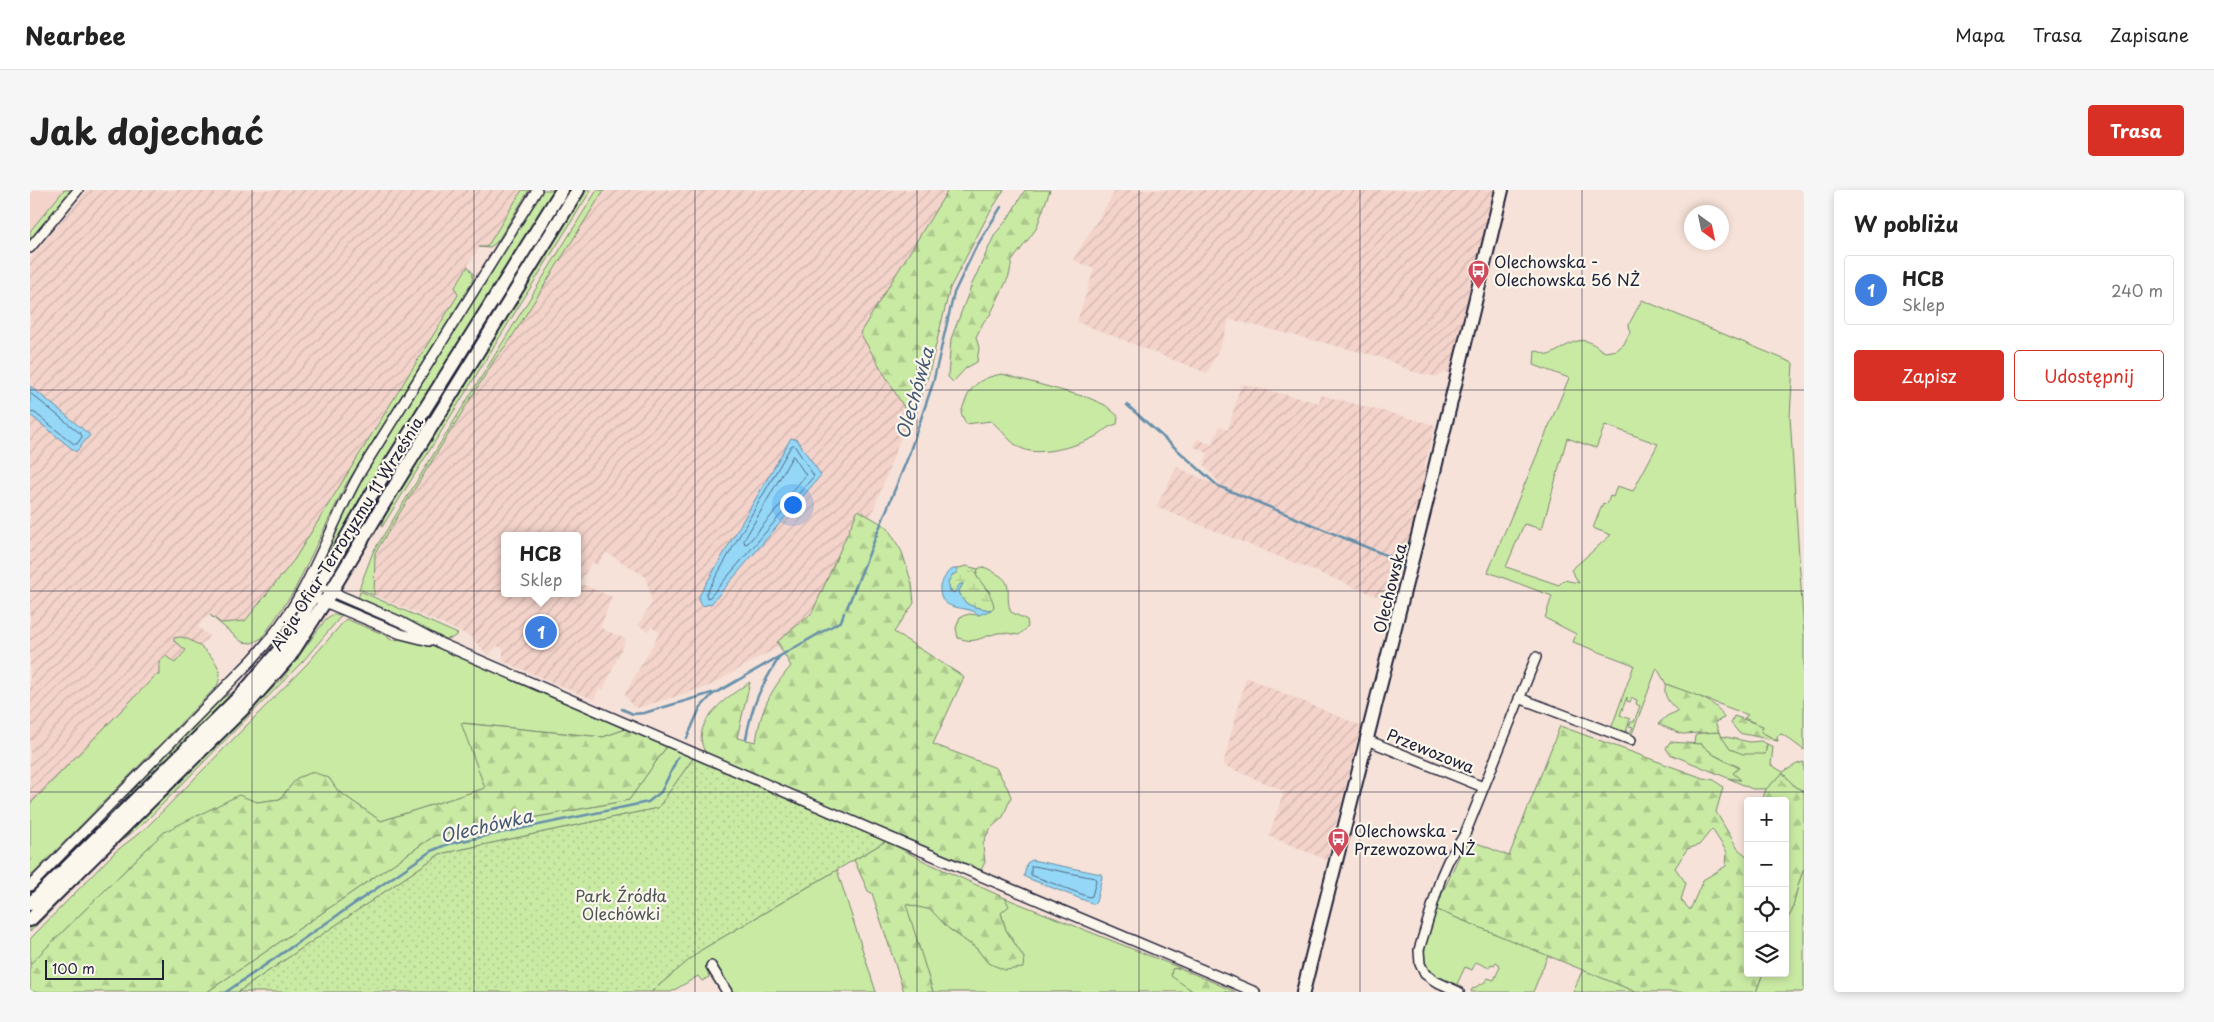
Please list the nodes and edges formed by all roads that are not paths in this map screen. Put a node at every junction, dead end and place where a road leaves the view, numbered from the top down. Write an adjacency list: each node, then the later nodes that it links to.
1 (78, 190): 6 (street)
2 (537, 190): 14 (street)
3 (562, 190): 7 (street, Aleja Ofiar Terroryzmu 11 Września)
4 (578, 190): 8 (street, Aleja Ofiar Terroryzmu 11 Września)
5 (1502, 190): 11 (street, Olechowska)
6 (30, 248)
7 (316, 592): 8 (street); 15 (street, Aleja Ofiar Terroryzmu 11 Września)
8 (328, 598): 16 (street, Aleja Ofiar Terroryzmu 11 Września); 19 (street)
9 (1536, 657): 10 (street, Przewozowa)
10 (1519, 698): 12 (street); 13 (street, Przewozowa)
11 (1367, 740): 13 (street, Przewozowa); 20 (street, Olechowska)
12 (1631, 740)
13 (1483, 787): 21 (street, Przewozowa)
14 (30, 886)
15 (30, 904)
16 (30, 920)
17 (711, 966): 18 (street)
18 (727, 992)
19 (1255, 992)
20 (1303, 992)
21 (1459, 992)

